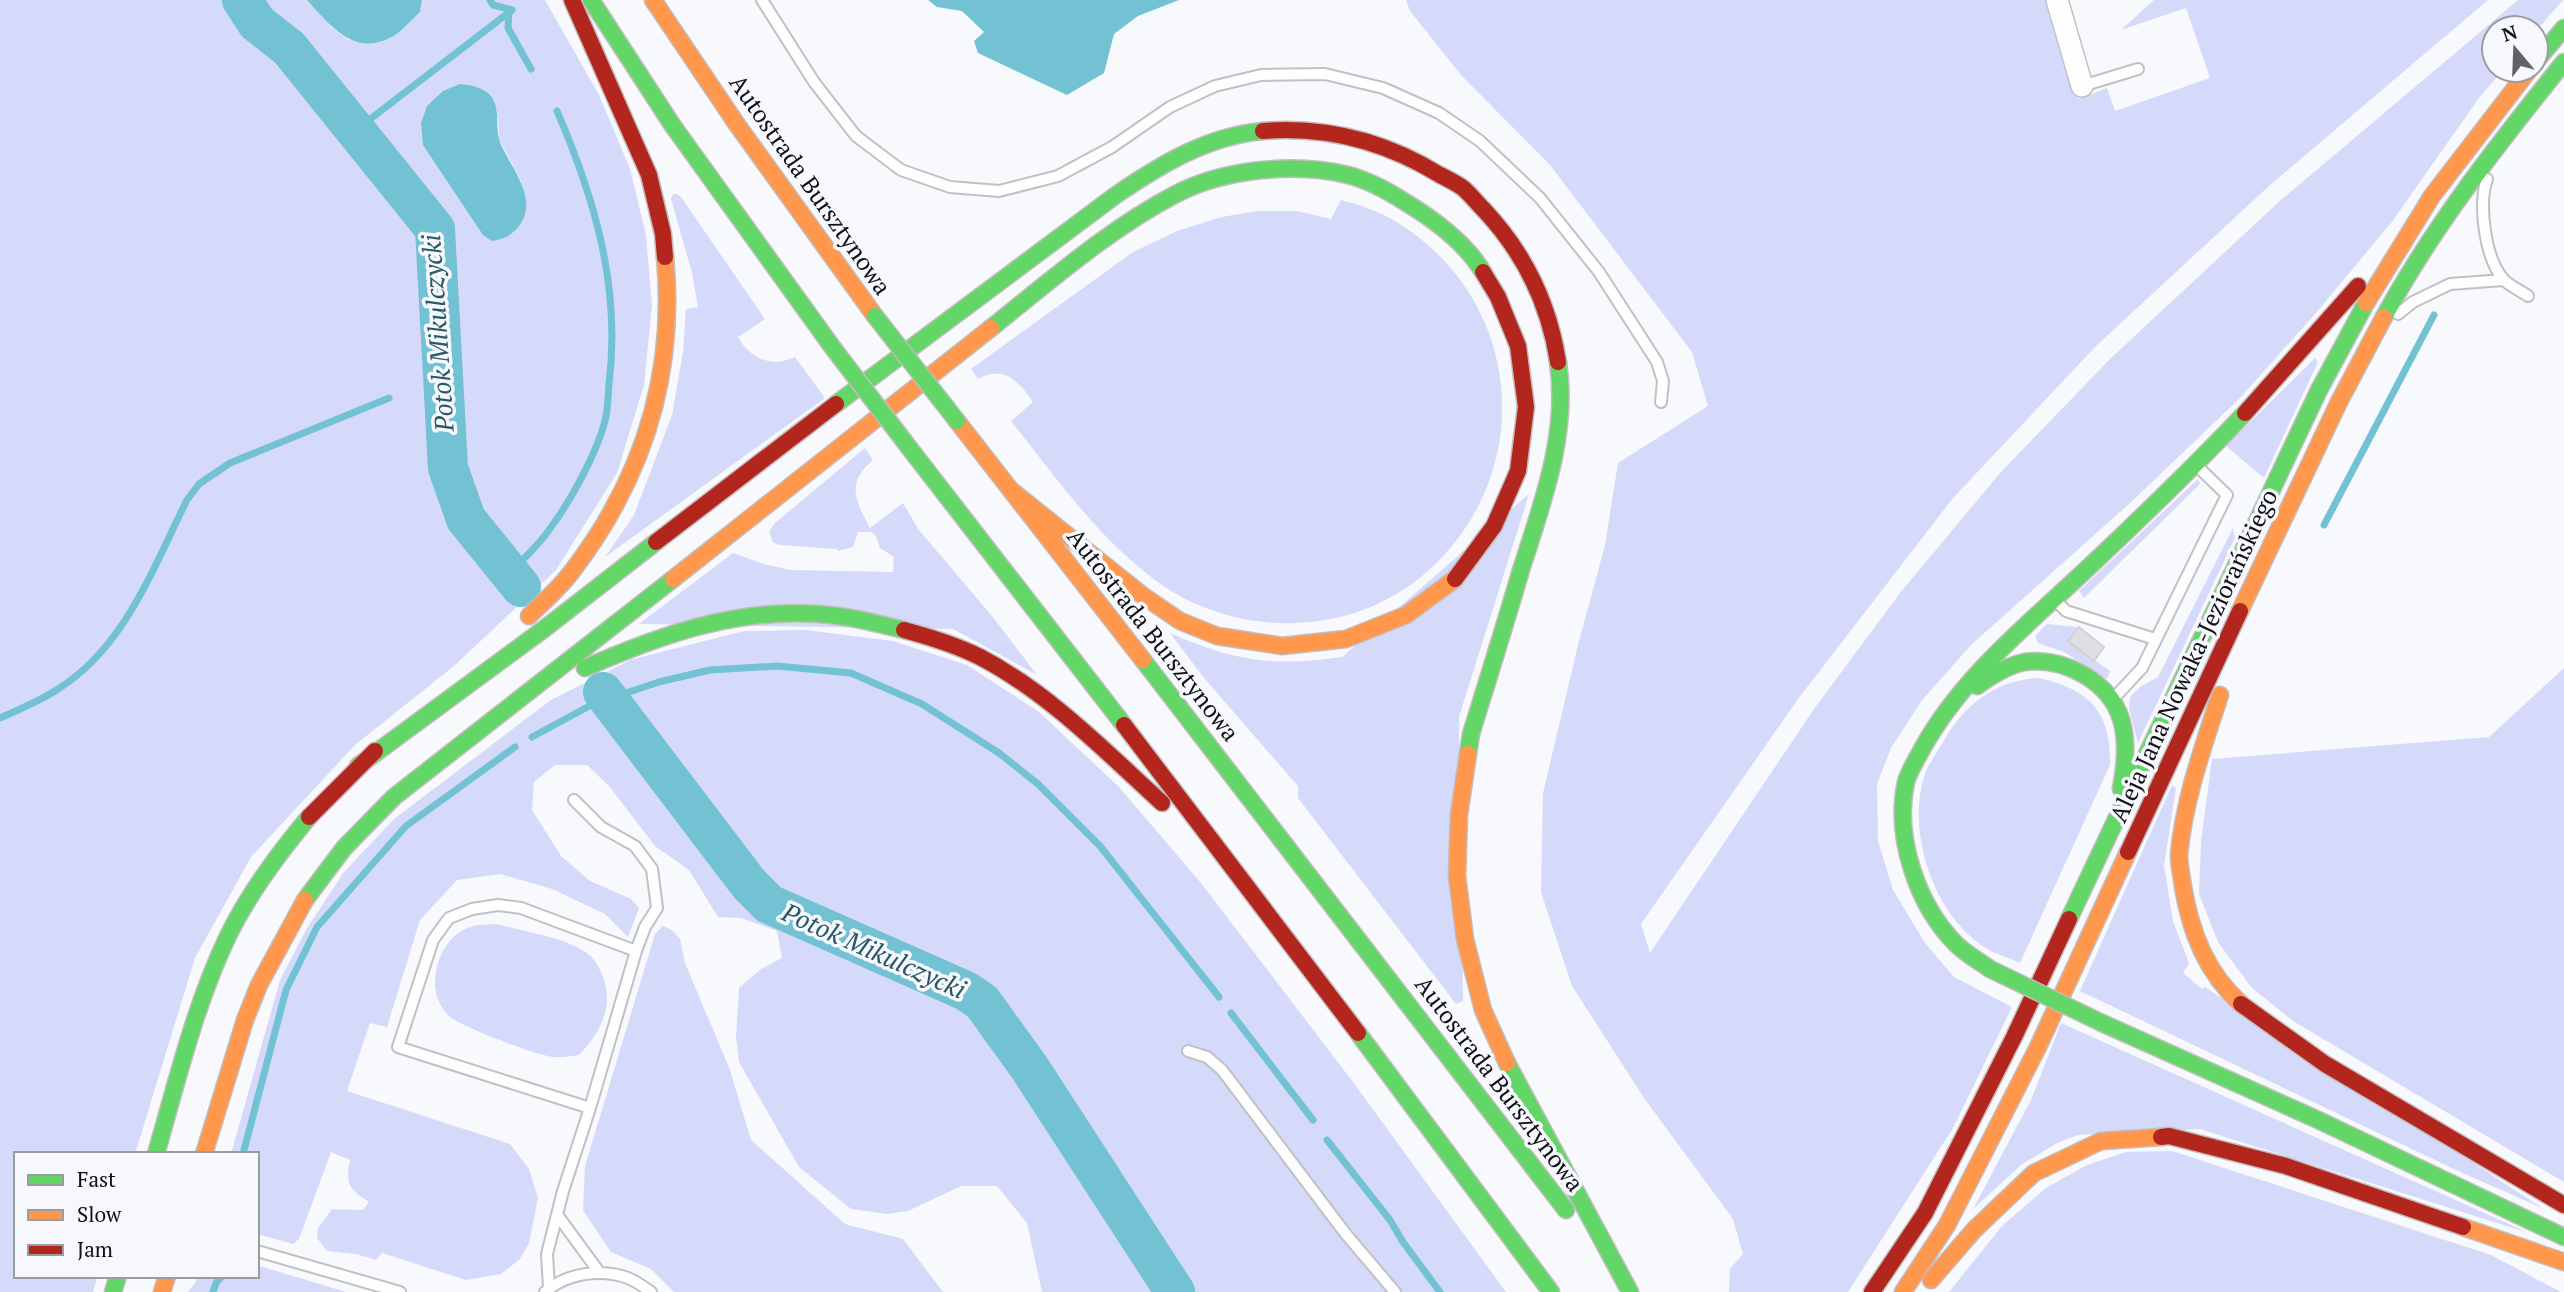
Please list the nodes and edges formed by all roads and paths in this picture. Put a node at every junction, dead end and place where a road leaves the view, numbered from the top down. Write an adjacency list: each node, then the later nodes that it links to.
1 (572, 0): 22 (main road)
2 (592, 0): 31 (main road, bridge)
3 (653, 0): 19 (main road, Autostrada Bursztynowa, bridge)
4 (762, 0): 17 (lane)
5 (2057, 0): 11 (street)
6 (2564, 29): 7 (main road)
7 (2550, 45)
8 (2564, 62): 12 (main road, Aleja Jana Nowaka-Jeziorańskiego)
9 (2138, 69): 11 (lane)
10 (2518, 84): 13 (main road, Aleja Jana Nowaka-Jeziorańskiego)
11 (2082, 86)
12 (2509, 131): 14 (lane); 16 (main road, Aleja Jana Nowaka-Jeziorańskiego)
13 (2432, 196): 18 (main road); 30 (main road, Aleja Jana Nowaka-Jeziorańskiego)
14 (2504, 280): 15 (lane); 16 (lane)
15 (2528, 296)
16 (2376, 331): 20 (main road, Aleja Jana Nowaka-Jeziorańskiego)
17 (1661, 402)
18 (2195, 465): 21 (main road); 23 (lane)
19 (1012, 491): 25 (main road); 48 (main road, Autostrada Bursztynowa)
20 (2265, 556): 37 (main road); 50 (main road, Aleja Jana Nowaka-Jeziorańskiego)
21 (2054, 599): 23 (lane); 27 (main road)
22 (518, 625)
23 (2155, 639): 26 (lane)
24 (500, 641): 28 (main road)
25 (527, 695): 31 (main road); 36 (main road)
26 (2112, 700): 27 (main road); 30 (main road)
27 (1948, 708): 39 (main road, bridge)
28 (358, 766): 35 (main road); 48 (main road)
29 (574, 800): 32 (lane)
30 (2116, 820): 49 (main road, Aleja Jana Nowaka-Jeziorańskiego)
31 (1240, 875): 47 (main road)
32 (636, 951): 34 (lane); 34 (lane)
33 (1188, 1051): 46 (lane)
34 (590, 1108): 38 (lane)
35 (157, 1152)
36 (205, 1152)
37 (2564, 1205)
38 (558, 1216): 42 (lane); 43 (lane)
39 (2564, 1237)
40 (259, 1252): 44 (lane)
41 (2564, 1262): 51 (main road)
42 (598, 1272): 43 (lane); 45 (lane)
43 (546, 1290)
44 (400, 1292)
45 (651, 1292)
46 (1395, 1292)
47 (1551, 1292)
48 (1628, 1292)
49 (1872, 1292)
50 (1903, 1292)
51 (1921, 1292)

